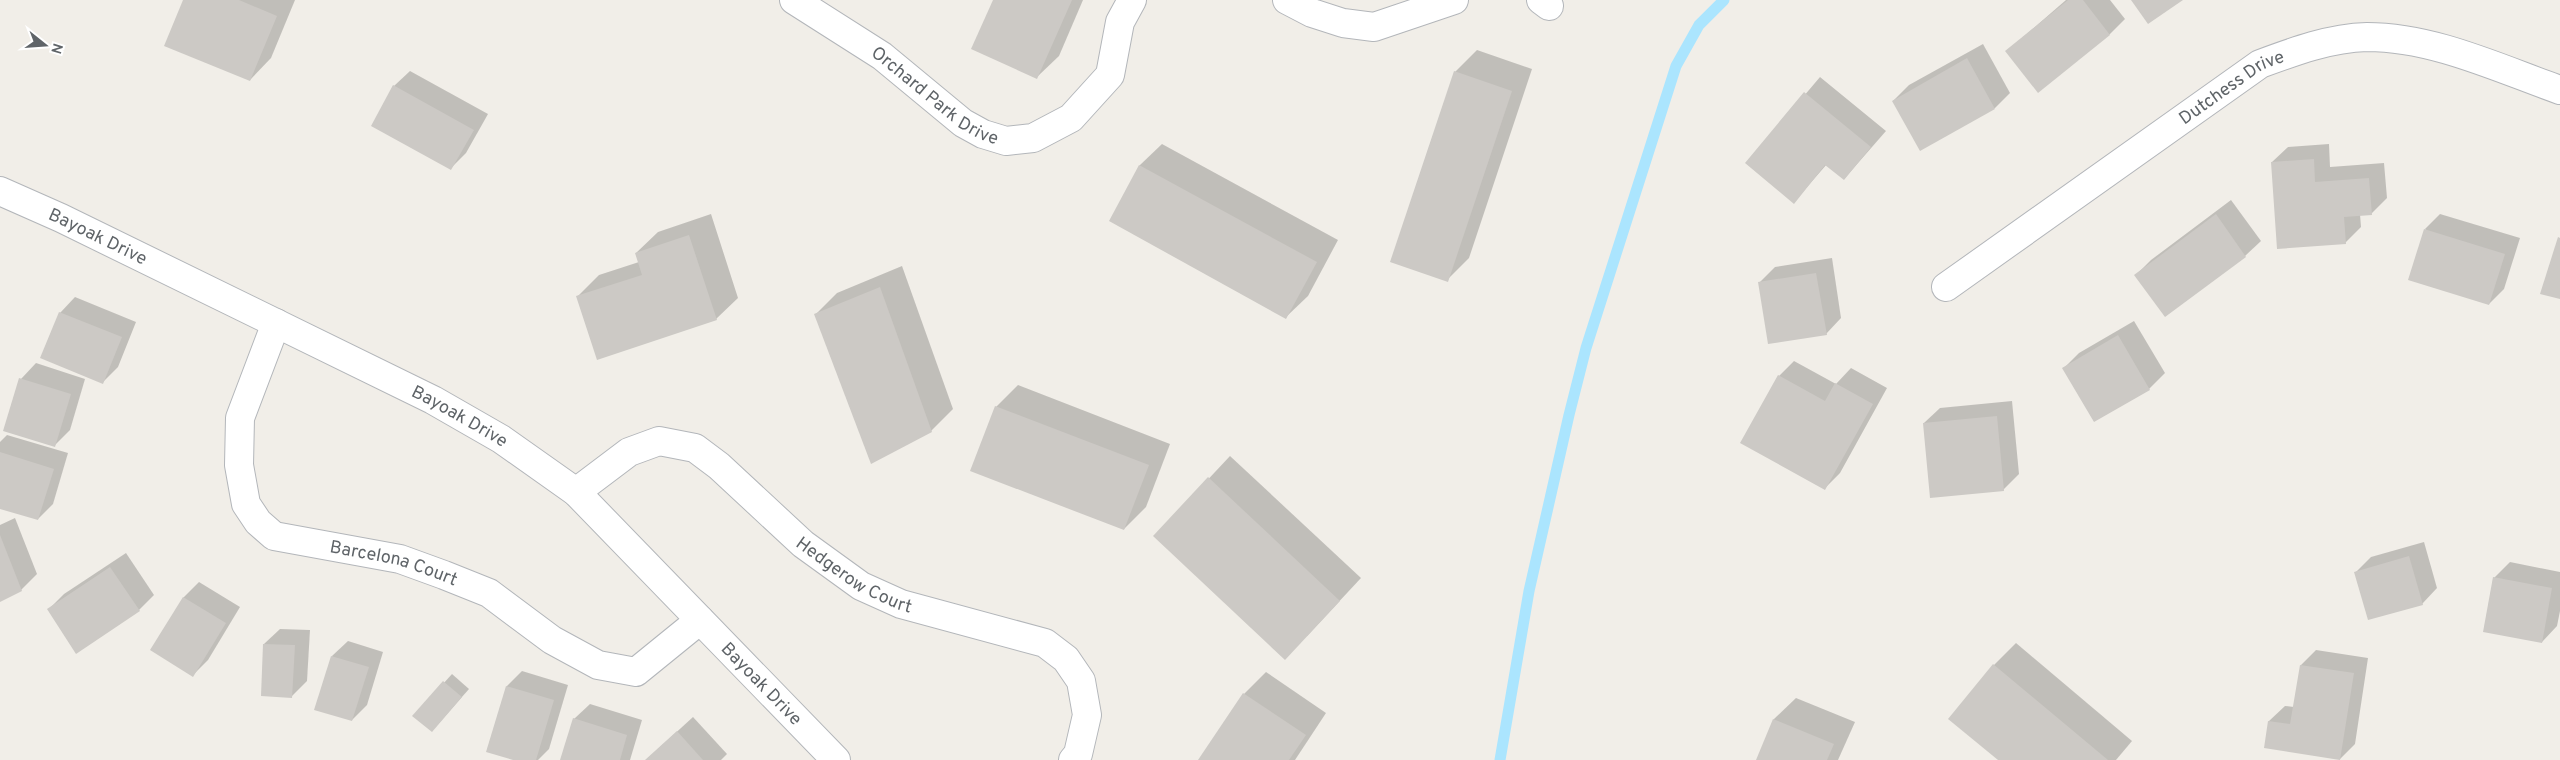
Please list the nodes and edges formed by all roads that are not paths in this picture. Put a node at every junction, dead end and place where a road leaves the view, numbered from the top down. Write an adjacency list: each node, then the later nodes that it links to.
1 (794, 0): 2 (street, Orchard Park Drive)
2 (1132, 0)
3 (1287, 0): 4 (street)
4 (1454, 0)
5 (2560, 90): 7 (street, Dutchess Drive)
6 (0, 192): 8 (street, Bayoak Drive)
7 (1946, 287)
8 (276, 323): 9 (street, Bayoak Drive); 10 (street, Barcelona Court)
9 (576, 492): 10 (street, Bayoak Drive); 12 (street, Hedgerow Court)
10 (700, 620): 11 (street, Bayoak Drive)
11 (836, 760)
12 (1073, 760)

